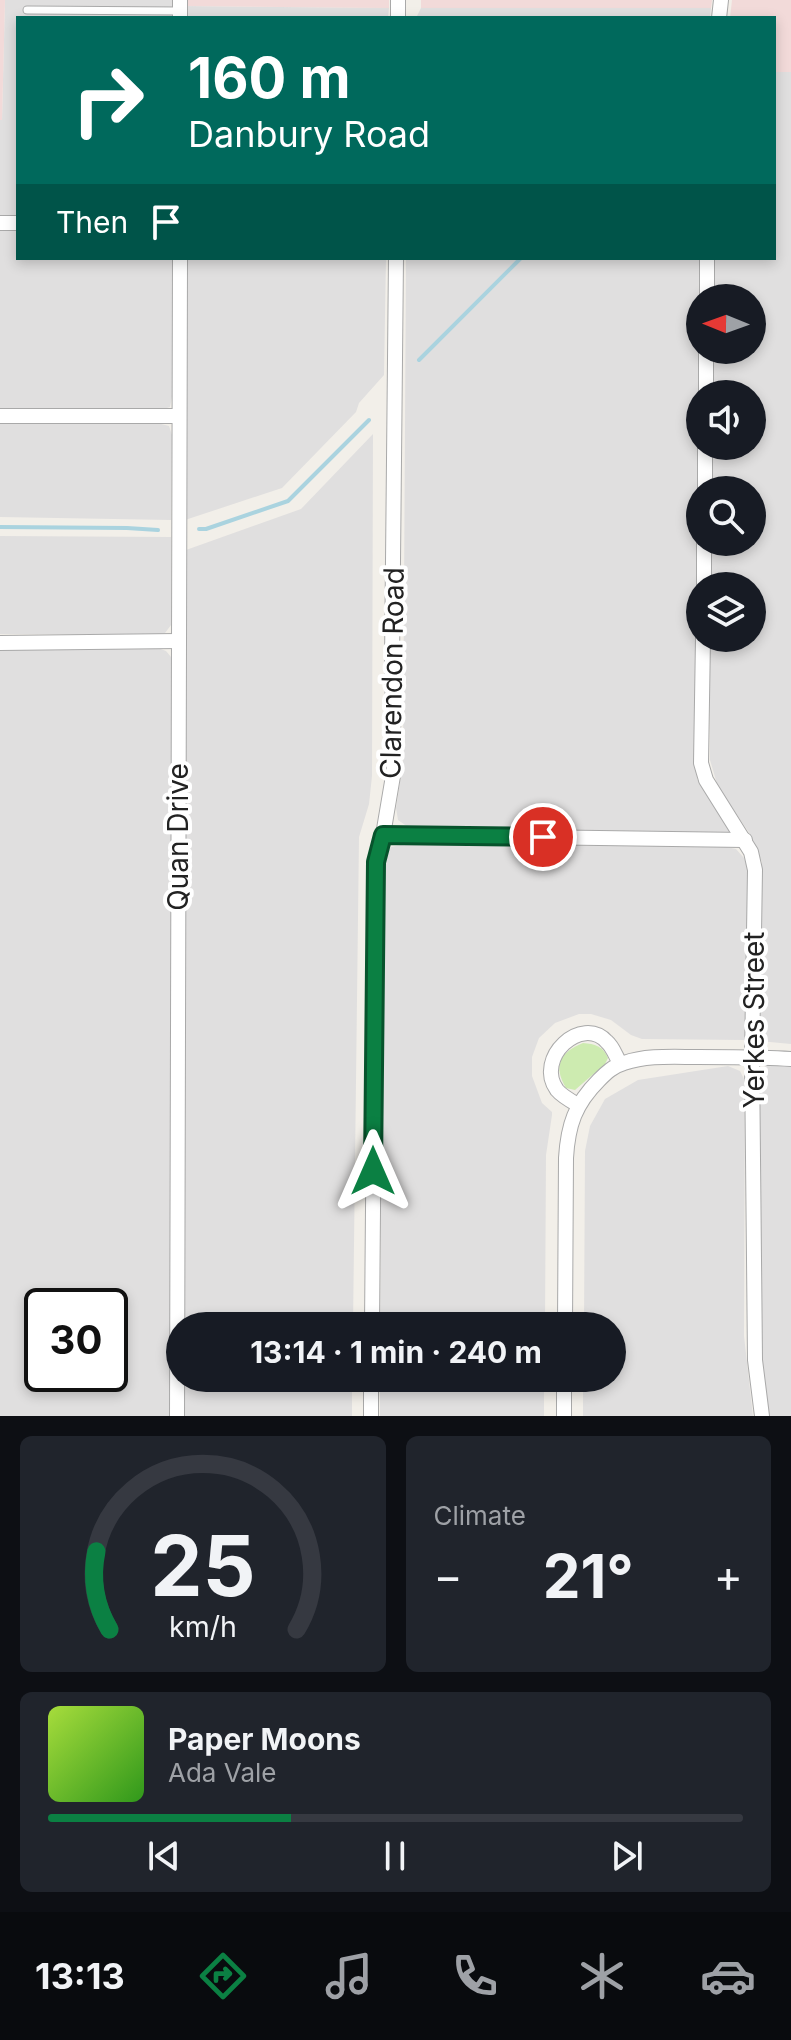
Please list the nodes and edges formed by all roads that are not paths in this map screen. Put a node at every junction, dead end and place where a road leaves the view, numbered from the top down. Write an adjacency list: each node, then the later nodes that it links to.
1 (27, 10): 2 (lane)
2 (180, 10)
3 (180, 260): 8 (street, Quan Drive)
4 (396, 260): 12 (street, Clarendon Road)
5 (707, 260): 6 (street)
6 (707, 284)
7 (0, 416): 8 (street)
8 (179, 416): 9 (street, Quan Drive)
9 (178, 641): 10 (street); 22 (street, Quan Drive)
10 (0, 643)
11 (703, 652): 13 (street, Yerkes Street)
12 (383, 835): 13 (street); 18 (street, Clarendon Road)
13 (745, 840): 14 (street, Yerkes Street)
14 (752, 1057): 15 (street); 16 (street); 25 (street, Yerkes Street)
15 (791, 1059)
16 (620, 1063): 17 (street); 17 (street)
17 (578, 1105): 19 (street)
18 (372, 1312)
19 (565, 1312)
20 (371, 1392): 23 (street)
21 (564, 1392): 24 (street)
22 (177, 1416)
23 (371, 1416)
24 (564, 1416)
25 (762, 1416)

